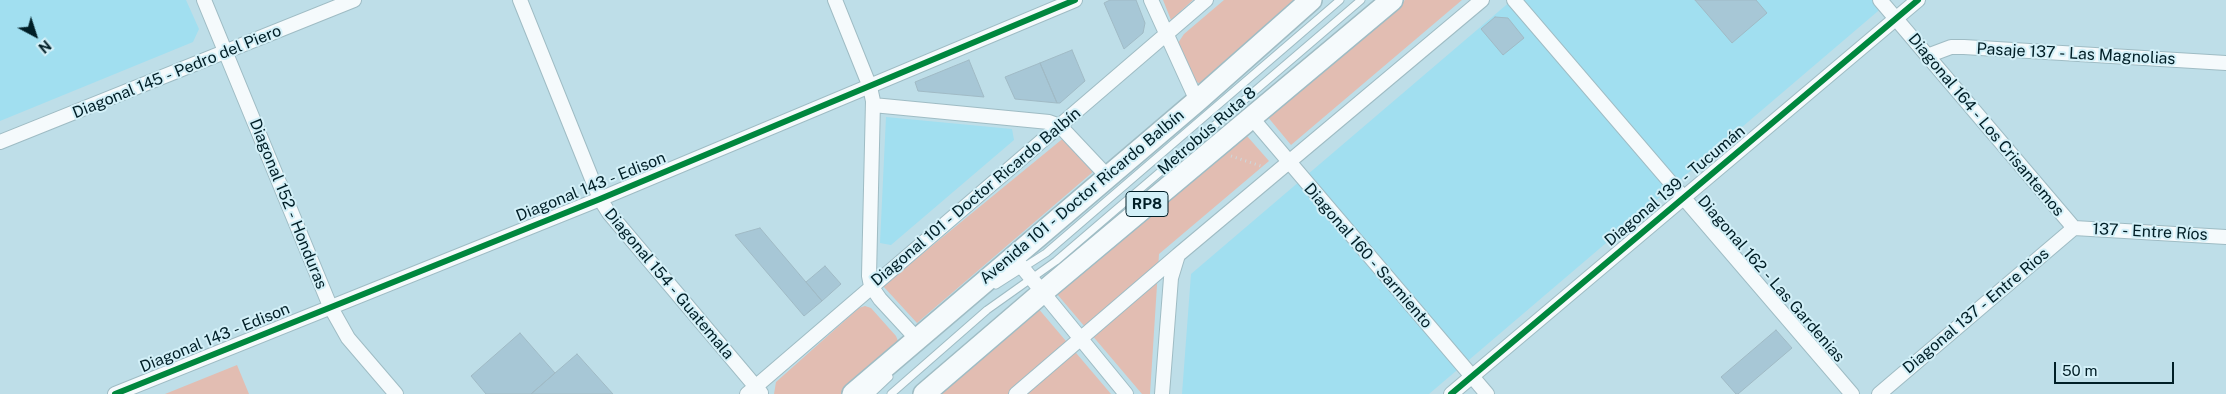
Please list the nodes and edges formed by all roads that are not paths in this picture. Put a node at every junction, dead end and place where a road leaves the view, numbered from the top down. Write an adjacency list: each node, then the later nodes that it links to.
1 (204, 0): 18 (street, Diagonal 152 - Honduras)
2 (354, 0): 18 (street, Diagonal 145 - Pedro del Piero)
3 (520, 0): 29 (street, Diagonal 154 - Guatemala)
4 (835, 0): 21 (street)
5 (1075, 0): 21 (street, Diagonal 143 - Edison)
6 (1151, 0): 17 (street)
7 (1206, 0): 17 (street, Diagonal 101 - Doctor Ricardo Balbín)
8 (1311, 0): 22 (main road, Avenida 101 - Doctor Ricardo Balbín / RP8)
9 (1340, 0): 34 (lane, Metrobús Ruta 8)
10 (1361, 0): 35 (lane, Metrobús Ruta 8)
11 (1392, 0): 24 (main road, RP8)
12 (1482, 0): 27 (street)
13 (1514, 0): 30 (street, Diagonal 162 - Las Gardenias)
14 (1880, 0): 16 (street, Diagonal 164 - Los Crisantemos)
15 (1918, 0): 16 (street, Diagonal 139 - Tucumán)
16 (1896, 18): 19 (street, Diagonal 164 - Los Crisantemos); 30 (street, Diagonal 139 - Tucumán)
17 (1165, 34): 22 (street); 25 (street, Diagonal 101 - Doctor Ricardo Balbín)
18 (226, 53): 26 (street, Diagonal 145 - Pedro del Piero); 38 (street, Diagonal 152 - Honduras)
19 (1927, 56): 20 (street, Pasaje 137 - Las Magnolias); 31 (street, Diagonal 164 - Los Crisantemos)
20 (2226, 62)
21 (870, 87): 23 (street); 29 (street, Diagonal 143 - Edison)
22 (1197, 101): 28 (main road, Avenida 101 - Doctor Ricardo Balbín / RP8)
23 (874, 105): 25 (street); 36 (street)
24 (1251, 117): 27 (street, Diagonal 160 - Sarmiento); 35 (main road, RP8)
25 (1060, 126): 28 (street); 36 (street, Diagonal 101 - Doctor Ricardo Balbín)
26 (0, 142)
27 (1283, 168): 33 (street); 42 (street, Diagonal 160 - Sarmiento)
28 (1108, 177): 34 (main road, Avenida 101 - Doctor Ricardo Balbín / RP8)
29 (600, 198): 38 (street, Diagonal 143 - Edison); 43 (street, Diagonal 154 - Guatemala)
30 (1683, 198): 42 (street, Diagonal 139 - Tucumán); 55 (street, Diagonal 162 - Las Gardenias)
31 (2074, 228): 32 (street, 137 - Entre Ríos); 56 (street, Diagonal 137 - Entre Rios)
32 (2226, 237)
33 (1178, 255): 40 (street); 52 (street)
34 (1018, 262): 35 (street); 37 (lane, Metrobús Ruta 8); 39 (main road, Avenida 101 - Doctor Ricardo Balbín / RP8)
35 (1037, 285): 40 (street); 48 (lane, Metrobús Ruta 8); 49 (main road, RP8)
36 (872, 286): 39 (street); 43 (street, Diagonal 101 - Doctor Ricardo Balbín)
37 (990, 290)
38 (330, 306): 44 (street, Diagonal 143 - Edison); 45 (street, Diagonal 152 - Honduras)
39 (916, 338): 46 (main road, Avenida 101 - Doctor Ricardo Balbín / RP8)
40 (1081, 338): 50 (street); 51 (street)
41 (895, 371): 47 (lane)
42 (1472, 377): 53 (street, Diagonal 139 - Tucumán); 54 (street, Diagonal 160 - Sarmiento)
43 (754, 392)
44 (115, 394)
45 (396, 394)
46 (853, 394)
47 (870, 394)
48 (891, 394)
49 (924, 394)
50 (1016, 394)
51 (1126, 394)
52 (1162, 394)
53 (1451, 394)
54 (1486, 394)
55 (1852, 394)
56 (1879, 394)

